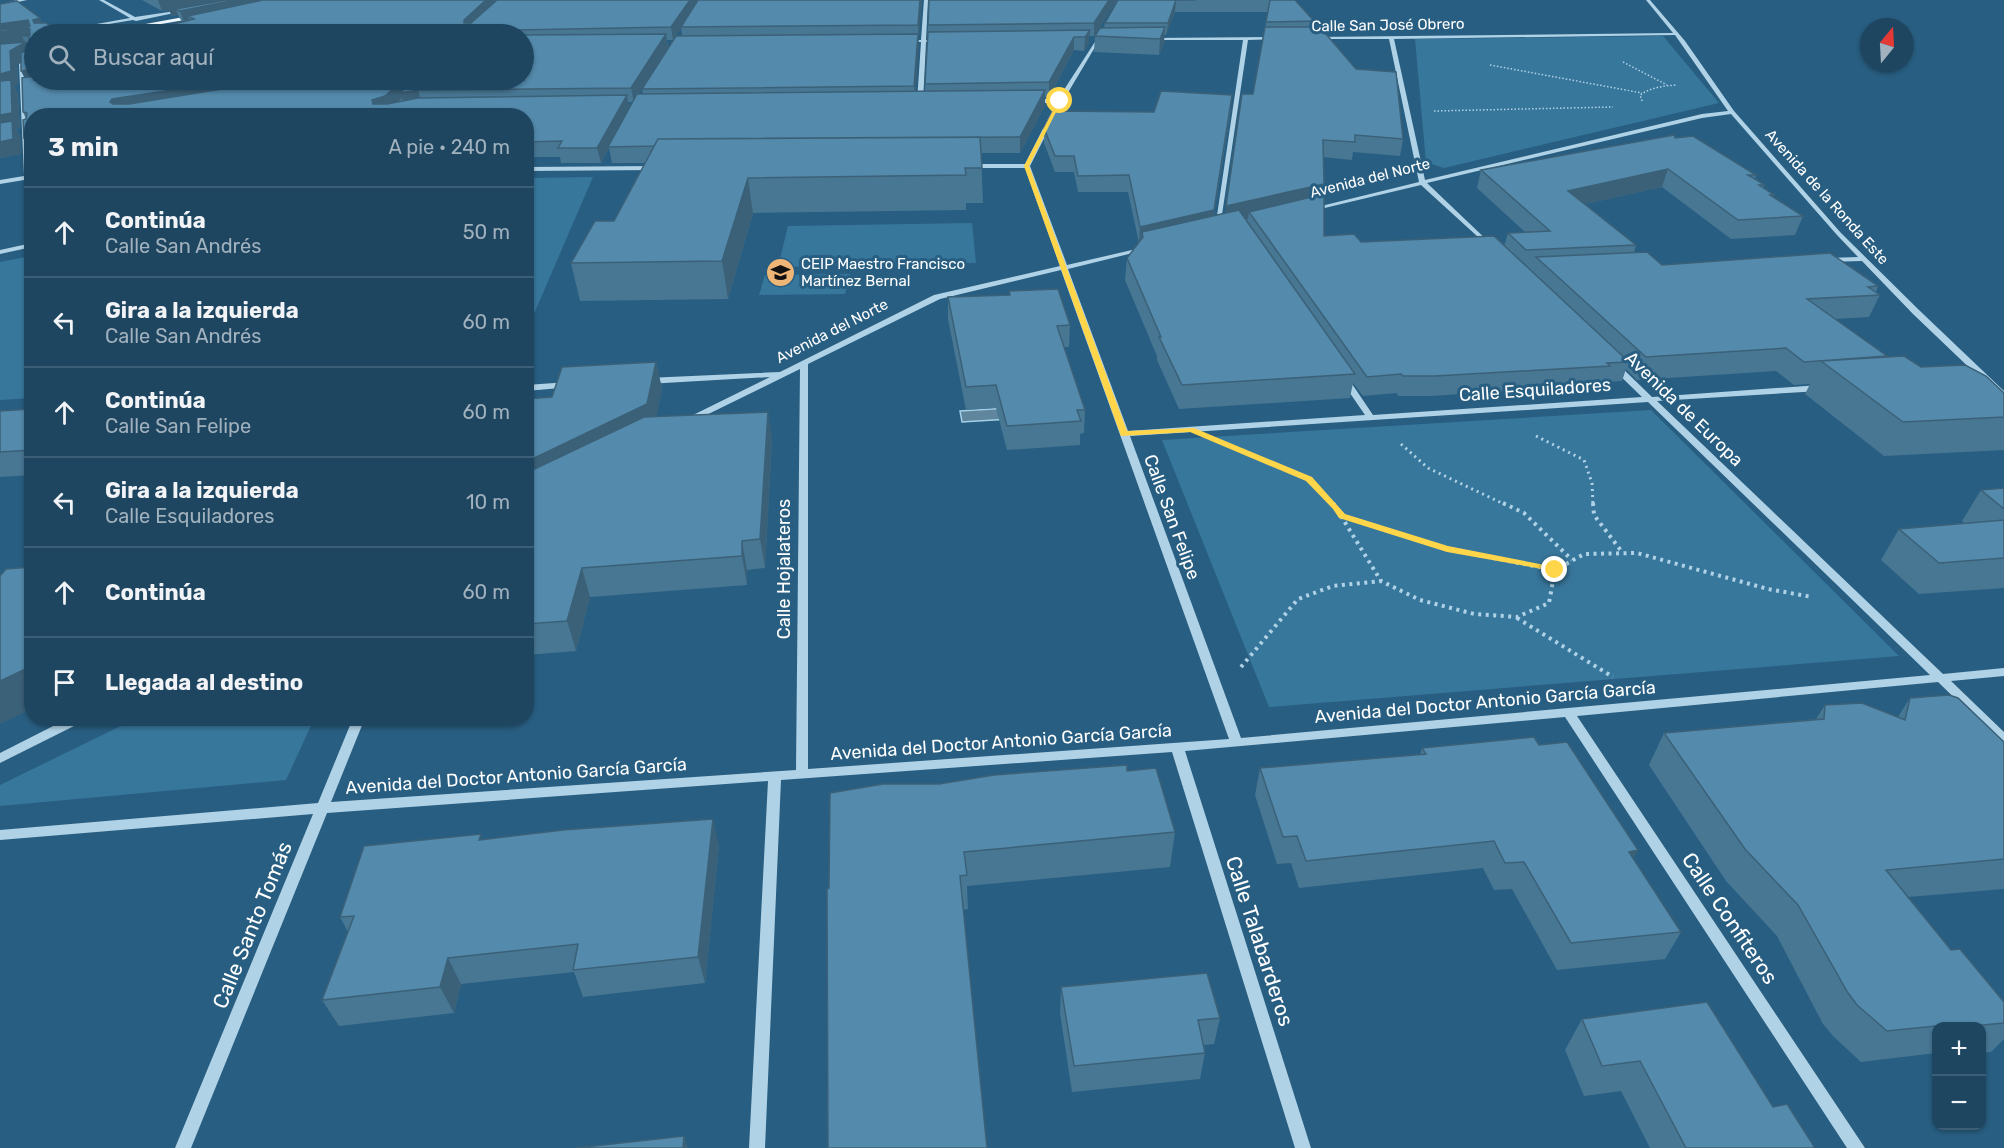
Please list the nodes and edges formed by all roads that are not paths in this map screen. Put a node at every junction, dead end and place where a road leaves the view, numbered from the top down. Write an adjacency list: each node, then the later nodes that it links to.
1 (25, 0): 5 (street)
2 (101, 0): 8 (street)
3 (926, 0): 24 (street)
4 (1648, 0): 13 (street, Avenida de la Ronda Este)
5 (0, 5)
6 (183, 11): 8 (street)
7 (207, 18): 10 (main road); 11 (street)
8 (136, 20): 9 (street)
9 (109, 24)
10 (165, 24)
11 (195, 24)
12 (1103, 30): 17 (street)
13 (1676, 34): 14 (street, Calle San José Obrero); 36 (street, Avenida de la Ronda Este)
14 (1391, 37): 16 (street, Calle San José Obrero); 47 (street)
15 (1280, 38): 20 (street)
16 (1313, 38)
17 (1097, 39): 18 (street); 22 (street); 30 (street)
18 (1109, 39)
19 (1143, 39): 20 (street)
20 (1246, 39): 50 (street)
21 (947, 40): 24 (street)
22 (1087, 40)
23 (899, 41): 24 (street)
24 (923, 41): 32 (street)
25 (21, 57): 26 (street)
26 (24, 57)
27 (24, 62): 28 (street)
28 (23, 88): 29 (street); 35 (street)
29 (12, 90)
30 (1060, 101): 34 (street); 41 (street)
31 (908, 102): 32 (street)
32 (920, 102): 33 (street)
33 (931, 102)
34 (1025, 102)
35 (25, 108)
36 (1732, 112): 47 (street, Avenida del Norte); 56 (street, Avenida de la Ronda Este)
37 (24, 131): 38 (street)
38 (17, 132)
39 (608, 158): 44 (street)
40 (956, 166): 41 (street)
41 (1027, 166): 58 (street, Calle San Felipe)
42 (661, 168): 44 (street)
43 (534, 169): 44 (street)
44 (603, 169)
45 (24, 178): 46 (street)
46 (0, 182)
47 (1422, 182): 48 (street, Avenida del Norte); 54 (street)
48 (1308, 210)
49 (1228, 229): 50 (street)
50 (1217, 231): 51 (street)
51 (1208, 234)
52 (1154, 247): 58 (street, Avenida del Norte)
53 (24, 248): 55 (street)
54 (1493, 250)
55 (0, 252)
56 (1863, 259): 57 (street); 63 (street, Avenida de la Ronda Este)
57 (1816, 261)
58 (1063, 269): 60 (street, Avenida del Norte); 73 (street, Calle San Felipe)
59 (1609, 360): 70 (street, Avenida de Europa)
60 (804, 363): 62 (street, Avenida del Norte); 83 (street, Calle Hojalateros)
61 (1338, 370): 71 (street)
62 (785, 373): 65 (street); 72 (street, Avenida del Norte)
63 (1985, 377): 64 (street); 69 (street, Avenida de la Ronda Este)
64 (1973, 378)
65 (632, 382)
66 (573, 385): 67 (street)
67 (534, 387)
68 (1829, 388): 70 (street, Calle Esquiladores)
69 (2004, 396)
70 (1650, 399): 71 (street, Calle Esquiladores); 75 (street, Avenida de Europa)
71 (1371, 418): 73 (street, Calle Esquiladores)
72 (682, 424)
73 (1124, 434): 80 (street, Calle San Felipe)
74 (2004, 672): 75 (street, Avenida del Doctor Antonio García García)
75 (1941, 677): 76 (street, Avenida del Doctor Antonio García García); 79 (street, Avenida de Europa)
76 (1568, 712): 80 (street, Avenida del Doctor Antonio García García); 90 (street, Calle Confiteros)
77 (64, 726): 82 (street)
78 (357, 726): 85 (street, Calle Santo Tomás)
79 (2004, 739)
80 (1237, 743): 81 (street, Avenida del Doctor Antonio García García)
81 (1177, 747): 83 (street, Avenida del Doctor Antonio García García); 89 (street, Calle Talabarderos)
82 (0, 758)
83 (802, 774): 84 (street, Avenida del Doctor Antonio García García)
84 (775, 776): 85 (street, Avenida del Doctor Antonio García García); 88 (street)
85 (323, 808): 86 (street, Avenida del Doctor Antonio García García); 87 (street, Calle Santo Tomás)
86 (0, 835)
87 (183, 1148)
88 (757, 1148)
89 (1303, 1148)
90 (1857, 1148)

